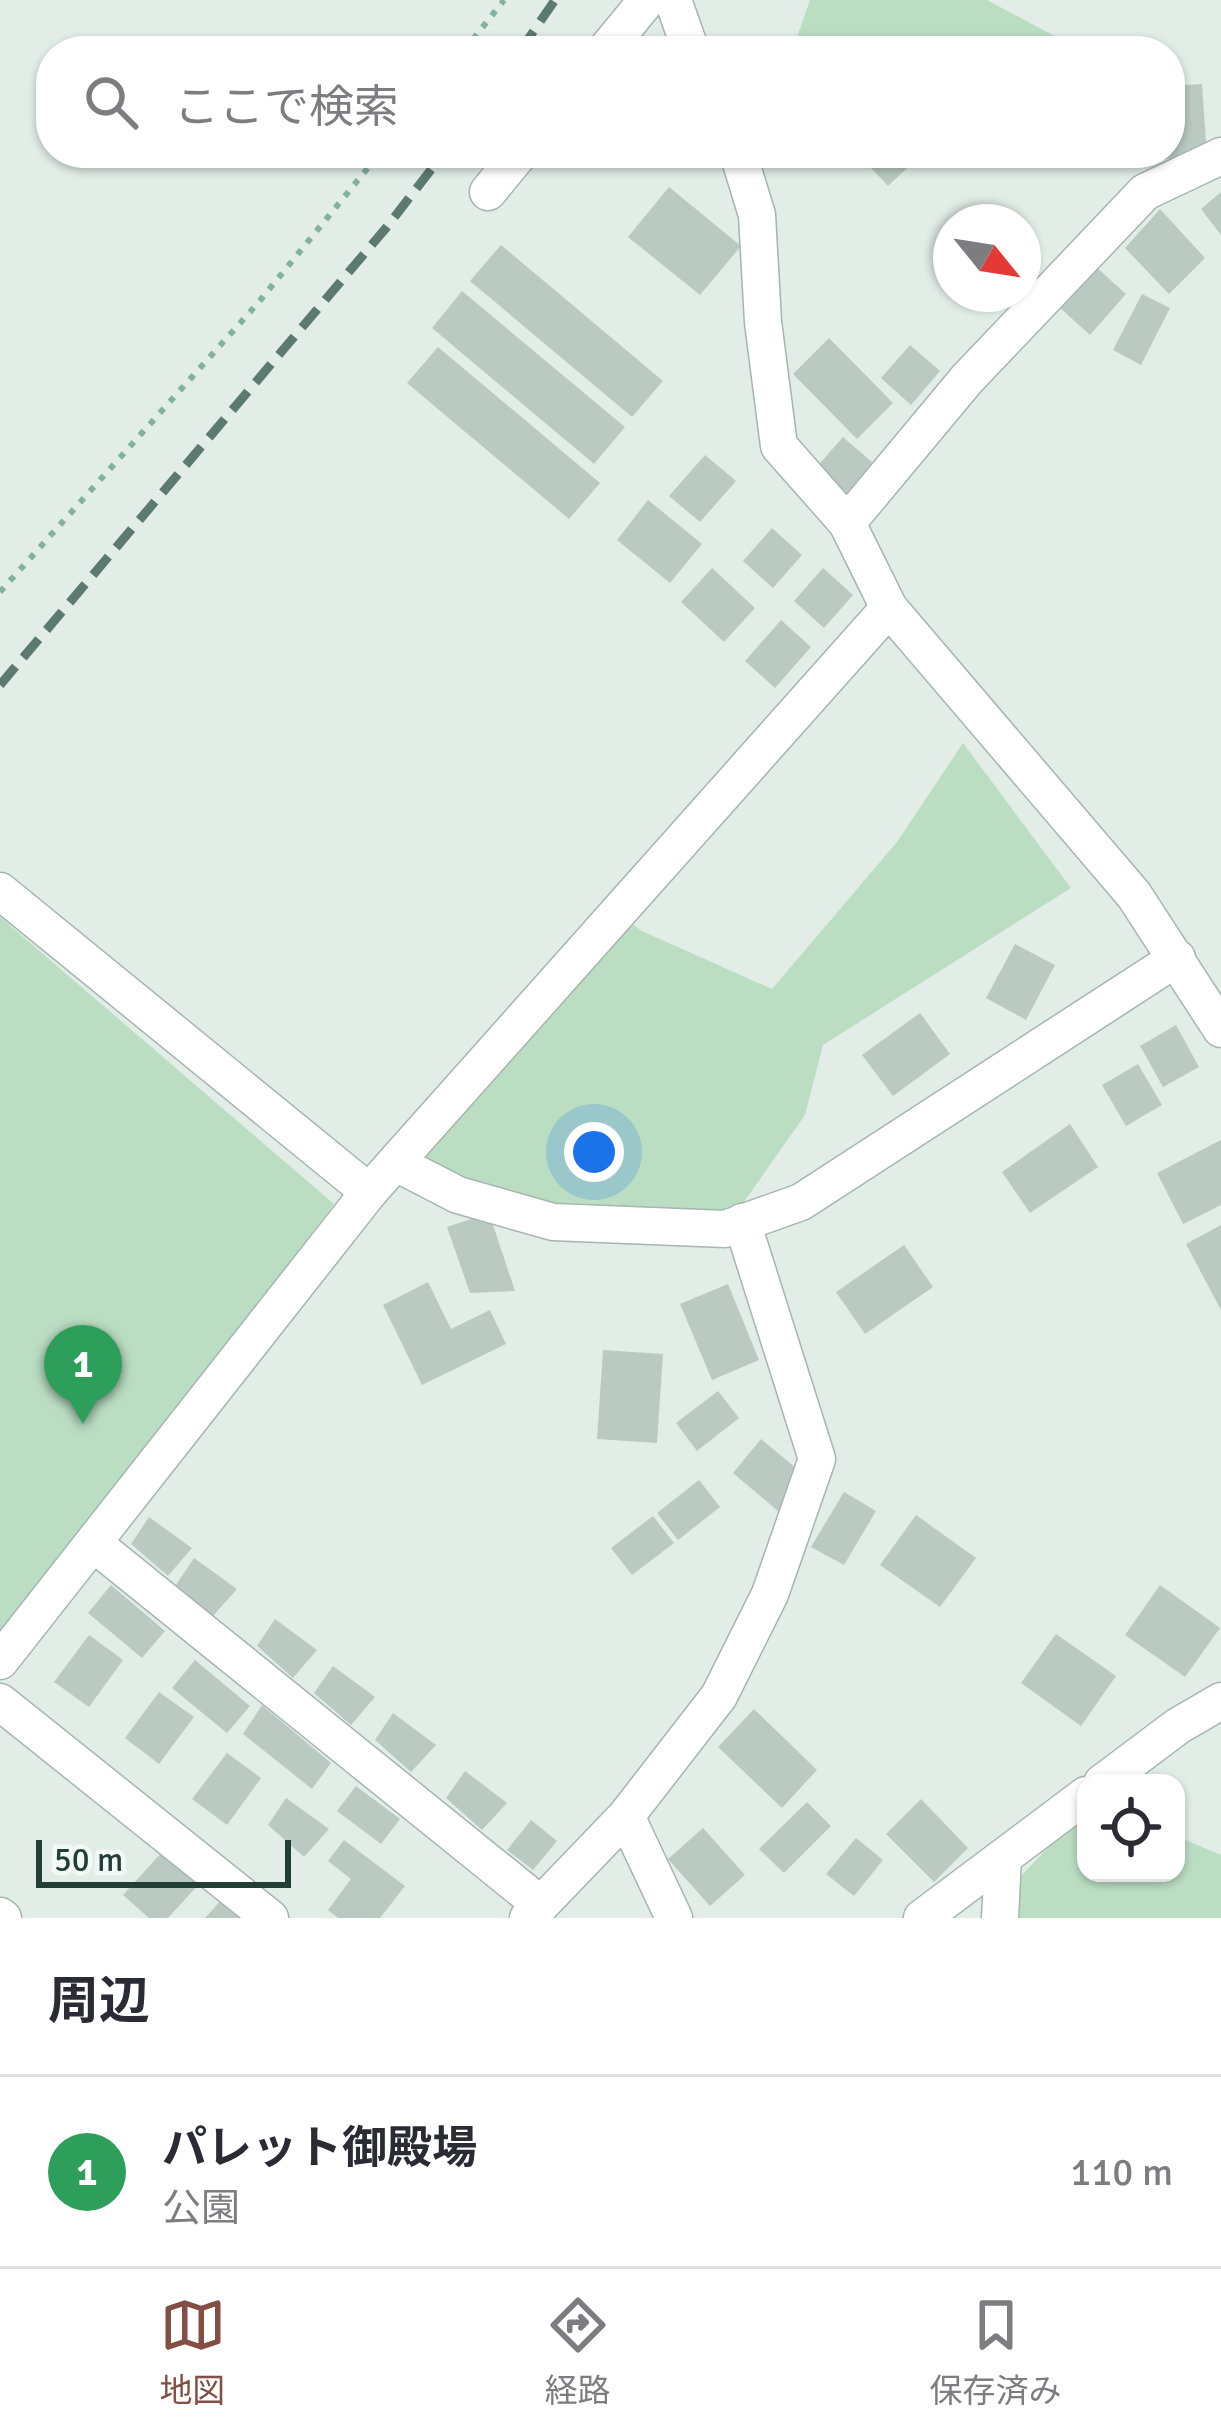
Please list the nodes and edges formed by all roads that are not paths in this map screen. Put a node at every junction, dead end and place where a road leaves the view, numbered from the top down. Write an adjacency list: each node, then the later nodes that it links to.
1 (647, 0): 3 (street)
2 (673, 0): 4 (street)
3 (617, 36)
4 (686, 36)
5 (1221, 156): 9 (street)
6 (508, 168): 8 (street)
7 (743, 168): 9 (street)
8 (488, 192)
9 (847, 523): 10 (street)
10 (889, 608): 12 (street); 14 (street)
11 (0, 891): 15 (street)
12 (1177, 958): 13 (street); 16 (street)
13 (1221, 1029)
14 (396, 1162): 15 (street); 16 (street)
15 (369, 1192): 17 (street)
16 (742, 1222): 23 (street)
17 (93, 1543): 18 (street); 25 (street)
18 (0, 1661)
19 (1221, 1701): 21 (street)
20 (0, 1702): 26 (street)
21 (1114, 1774)
22 (1077, 1802): 24 (street)
23 (626, 1816): 25 (street); 27 (street)
24 (1003, 1858): 28 (street); 29 (street)
25 (534, 1911)
26 (270, 1918)
27 (674, 1918)
28 (922, 1918)
29 (1000, 1918)

